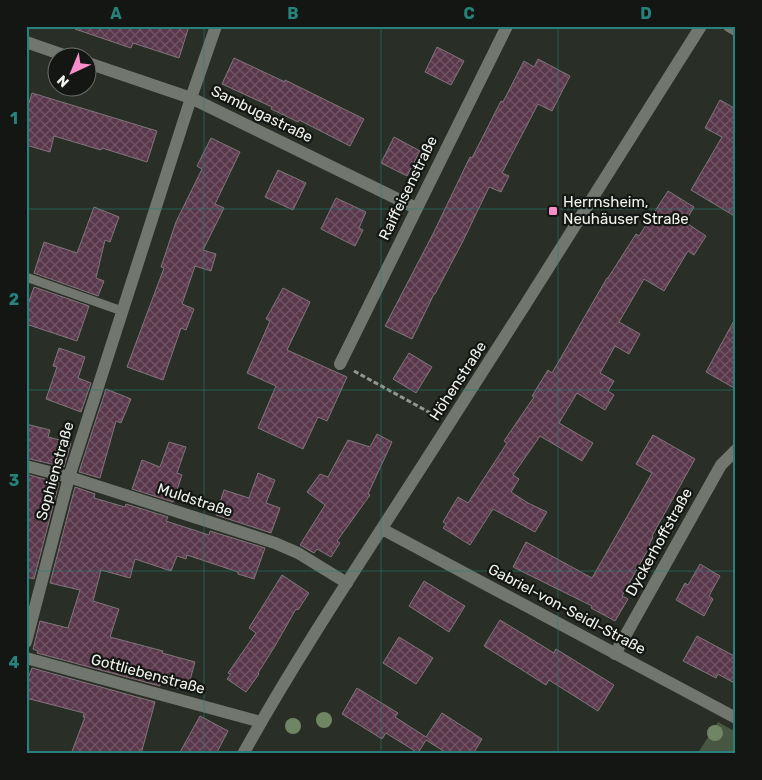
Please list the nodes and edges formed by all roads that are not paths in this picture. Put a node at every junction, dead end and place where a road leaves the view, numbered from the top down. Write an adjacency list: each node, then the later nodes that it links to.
1 (216, 26): 9 (street, Sophienstraße)
2 (507, 26): 10 (street, Raiffeisenstraße)
3 (701, 26): 17 (street, Höhenstraße)
4 (729, 26): 5 (street)
5 (736, 30)
6 (26, 42): 7 (street)
7 (48, 50)
8 (98, 66): 9 (street, Sambugastraße)
9 (191, 98): 10 (street, Sambugastraße); 12 (street, Sophienstraße)
10 (416, 208): 13 (street, Raiffeisenstraße)
11 (26, 277): 12 (lane)
12 (122, 311): 16 (street, Sophienstraße)
13 (340, 364)
14 (736, 450): 20 (street, Dyckerhoffstraße)
15 (26, 466): 16 (street, Muldstraße)
16 (69, 477): 18 (street, Muldstraße); 19 (street, Sophienstraße)
17 (382, 528): 18 (street, Höhenstraße); 20 (street, Gabriel-von-Seidl-Straße)
18 (347, 583): 23 (street, Höhenstraße)
19 (26, 642)
20 (615, 654): 22 (street, Gabriel-von-Seidl-Straße)
21 (26, 658): 23 (street, Gottliebenstraße)
22 (736, 718)
23 (261, 722): 24 (street, Höhenstraße)
24 (243, 754)

